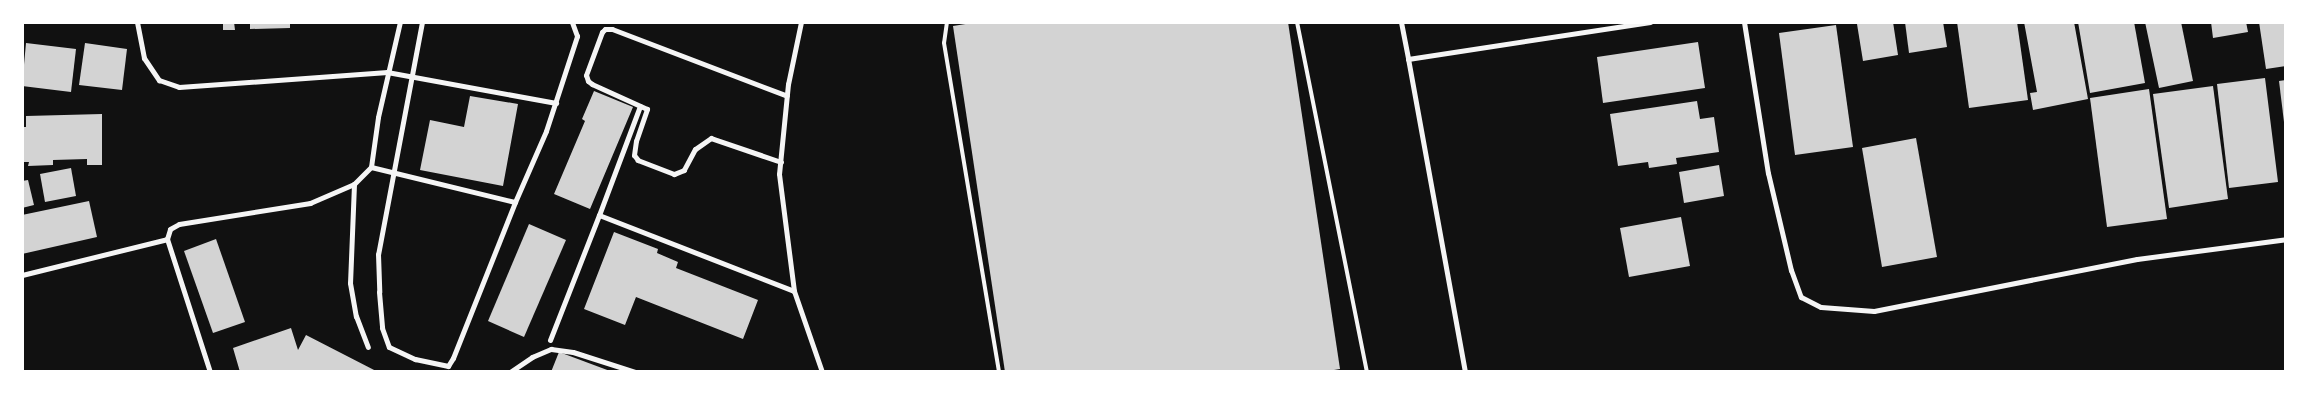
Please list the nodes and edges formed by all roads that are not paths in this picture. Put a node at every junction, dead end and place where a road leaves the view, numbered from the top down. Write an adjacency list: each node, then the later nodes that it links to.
1 (137, 22): 12 (street)
2 (400, 22): 12 (street)
3 (422, 22): 13 (street)
4 (572, 22): 15 (street)
5 (801, 22): 14 (street)
6 (947, 22): 33 (lane)
7 (1297, 22): 34 (lane)
8 (1401, 22): 11 (street)
9 (1650, 22): 11 (street)
10 (1744, 22): 24 (street)
11 (1408, 59): 35 (street)
12 (387, 72): 13 (street); 18 (street)
13 (411, 76): 15 (street); 19 (street)
14 (787, 96): 16 (street); 17 (street)
15 (556, 103): 21 (street)
16 (640, 106): 17 (street); 22 (street)
17 (780, 162): 26 (street)
18 (371, 167): 19 (street); 20 (street)
19 (392, 171): 21 (street); 21 (street)
20 (354, 184): 23 (street); 28 (street)
21 (515, 202)
22 (599, 215): 26 (street); 27 (street)
23 (167, 239): 25 (street); 29 (street)
24 (2286, 239)
25 (22, 276)
26 (794, 291): 32 (street)
27 (550, 340)
28 (368, 347)
29 (210, 372)
30 (510, 372): 31 (street)
31 (635, 372)
32 (822, 372)
33 (999, 372)
34 (1367, 372)
35 (1465, 372)

